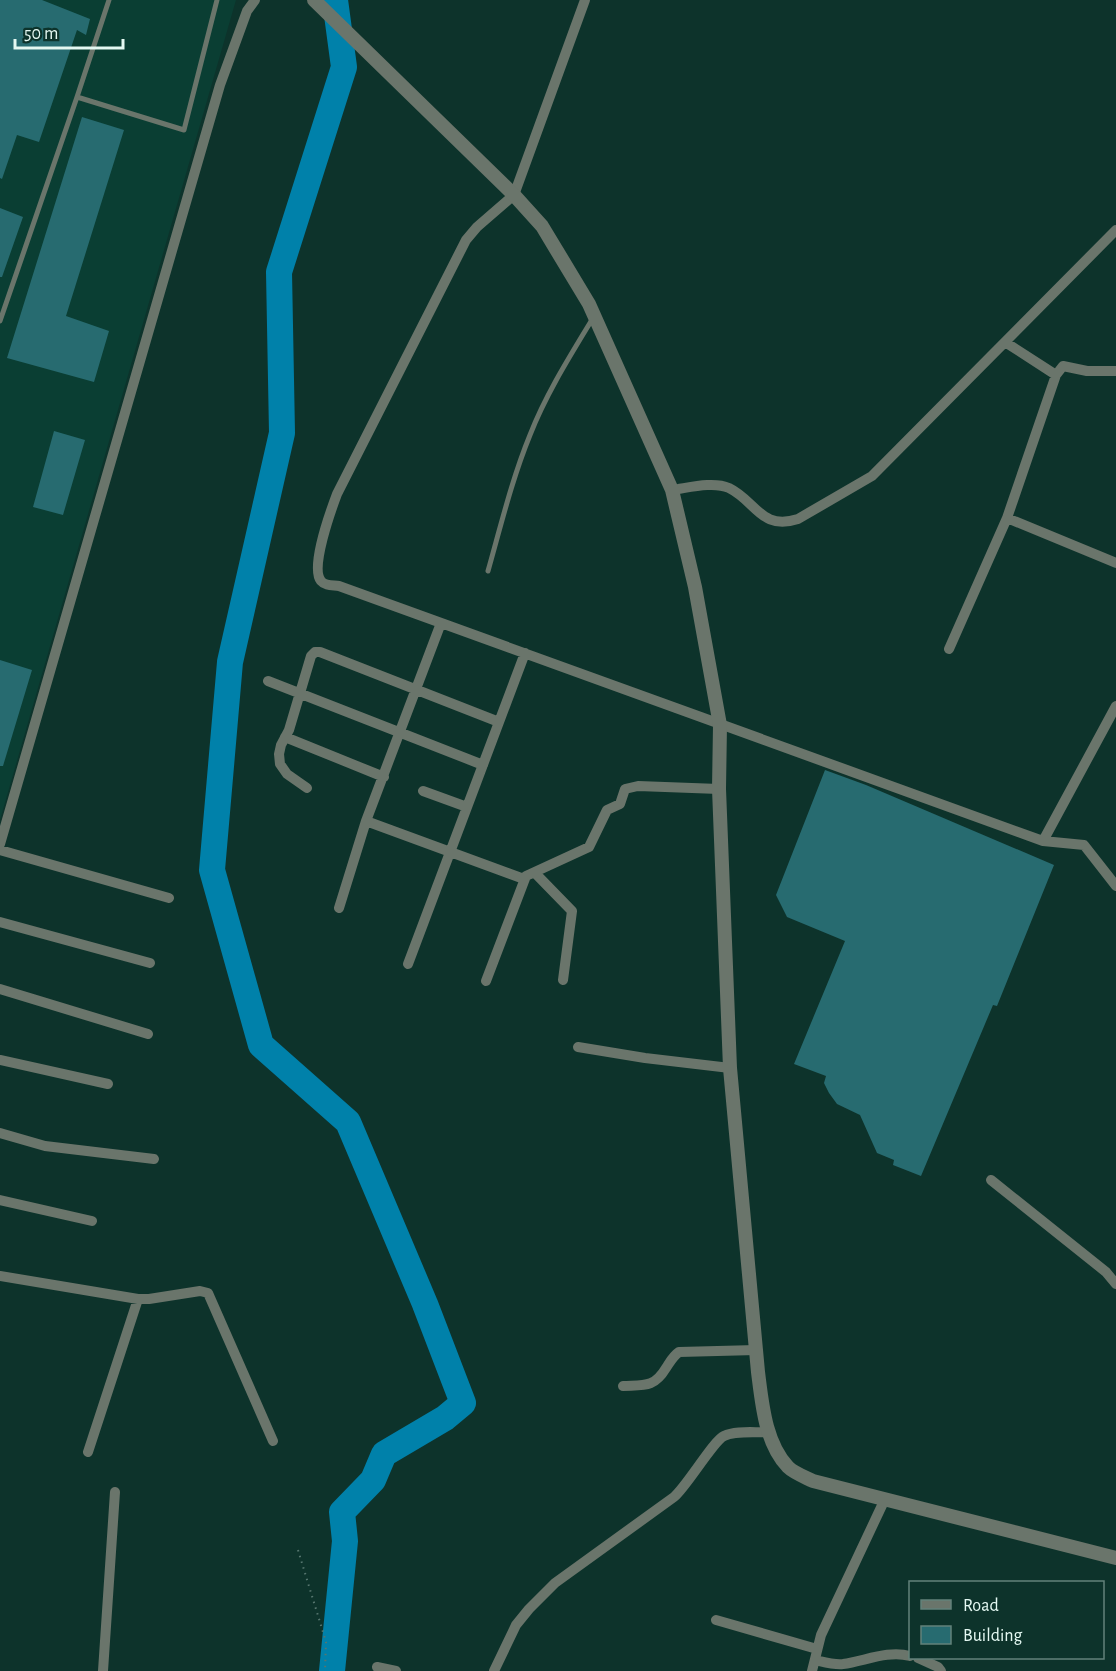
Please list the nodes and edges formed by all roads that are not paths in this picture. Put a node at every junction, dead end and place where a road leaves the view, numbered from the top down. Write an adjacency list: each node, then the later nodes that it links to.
1 (109, 0): 6 (lane)
2 (217, 0): 6 (lane)
3 (255, 0): 37 (street)
4 (314, 0): 7 (street)
5 (585, 0): 7 (street)
6 (77, 97): 10 (lane)
7 (514, 195): 9 (street); 18 (street)
8 (1116, 230): 11 (street)
9 (594, 317): 14 (street); 17 (lane)
10 (0, 321)
11 (1005, 342): 13 (street); 14 (street)
12 (1116, 371): 13 (street)
13 (1056, 375): 15 (street)
14 (672, 490): 26 (street)
15 (1007, 518): 16 (street); 19 (street)
16 (1116, 563)
17 (488, 571)
18 (441, 623): 20 (street); 22 (street)
19 (949, 649)
20 (525, 653): 25 (street); 26 (street)
21 (268, 681): 23 (street)
22 (416, 691): 23 (street); 25 (street); 27 (street)
23 (301, 694): 27 (street); 28 (street)
24 (1116, 706): 36 (street)
25 (499, 722): 29 (street)
26 (720, 725): 32 (street); 36 (street)
27 (400, 733): 29 (street); 30 (street)
28 (285, 737): 30 (street); 31 (street)
29 (483, 765): 34 (street)
30 (384, 777): 35 (street)
31 (307, 788)
32 (719, 789): 40 (street); 54 (street)
33 (423, 791): 34 (street)
34 (467, 807): 39 (street)
35 (366, 821): 39 (street); 44 (street)
36 (1042, 841): 42 (street)
37 (0, 844)
38 (0, 850): 43 (street)
39 (450, 850): 41 (street); 47 (street)
40 (535, 873): 41 (street); 48 (street)
41 (524, 879): 49 (street)
42 (1116, 886)
43 (169, 898)
44 (339, 908)
45 (0, 922): 46 (street)
46 (150, 963)
47 (408, 964)
48 (563, 980)
49 (486, 981)
50 (0, 989): 51 (street)
51 (148, 1034)
52 (578, 1047): 54 (street)
53 (0, 1060): 55 (street)
54 (730, 1068): 64 (street)
55 (108, 1084)
56 (0, 1132): 57 (street)
57 (154, 1159)
58 (991, 1180): 62 (street)
59 (0, 1200): 60 (street)
60 (92, 1221)
61 (0, 1276): 63 (street)
62 (1116, 1284)
63 (138, 1299): 67 (street); 68 (street)
64 (756, 1350): 65 (street); 66 (street)
65 (623, 1386)
66 (770, 1432): 70 (street); 79 (street)
67 (273, 1442)
68 (88, 1452)
69 (115, 1492): 77 (street)
70 (885, 1499): 71 (street); 75 (street)
71 (1116, 1558)
72 (716, 1620): 75 (street)
73 (909, 1656): 75 (street)
74 (920, 1659): 80 (street)
75 (814, 1660)
76 (377, 1667): 78 (street)
77 (103, 1671)
78 (396, 1671)
79 (494, 1671)
80 (941, 1671)

